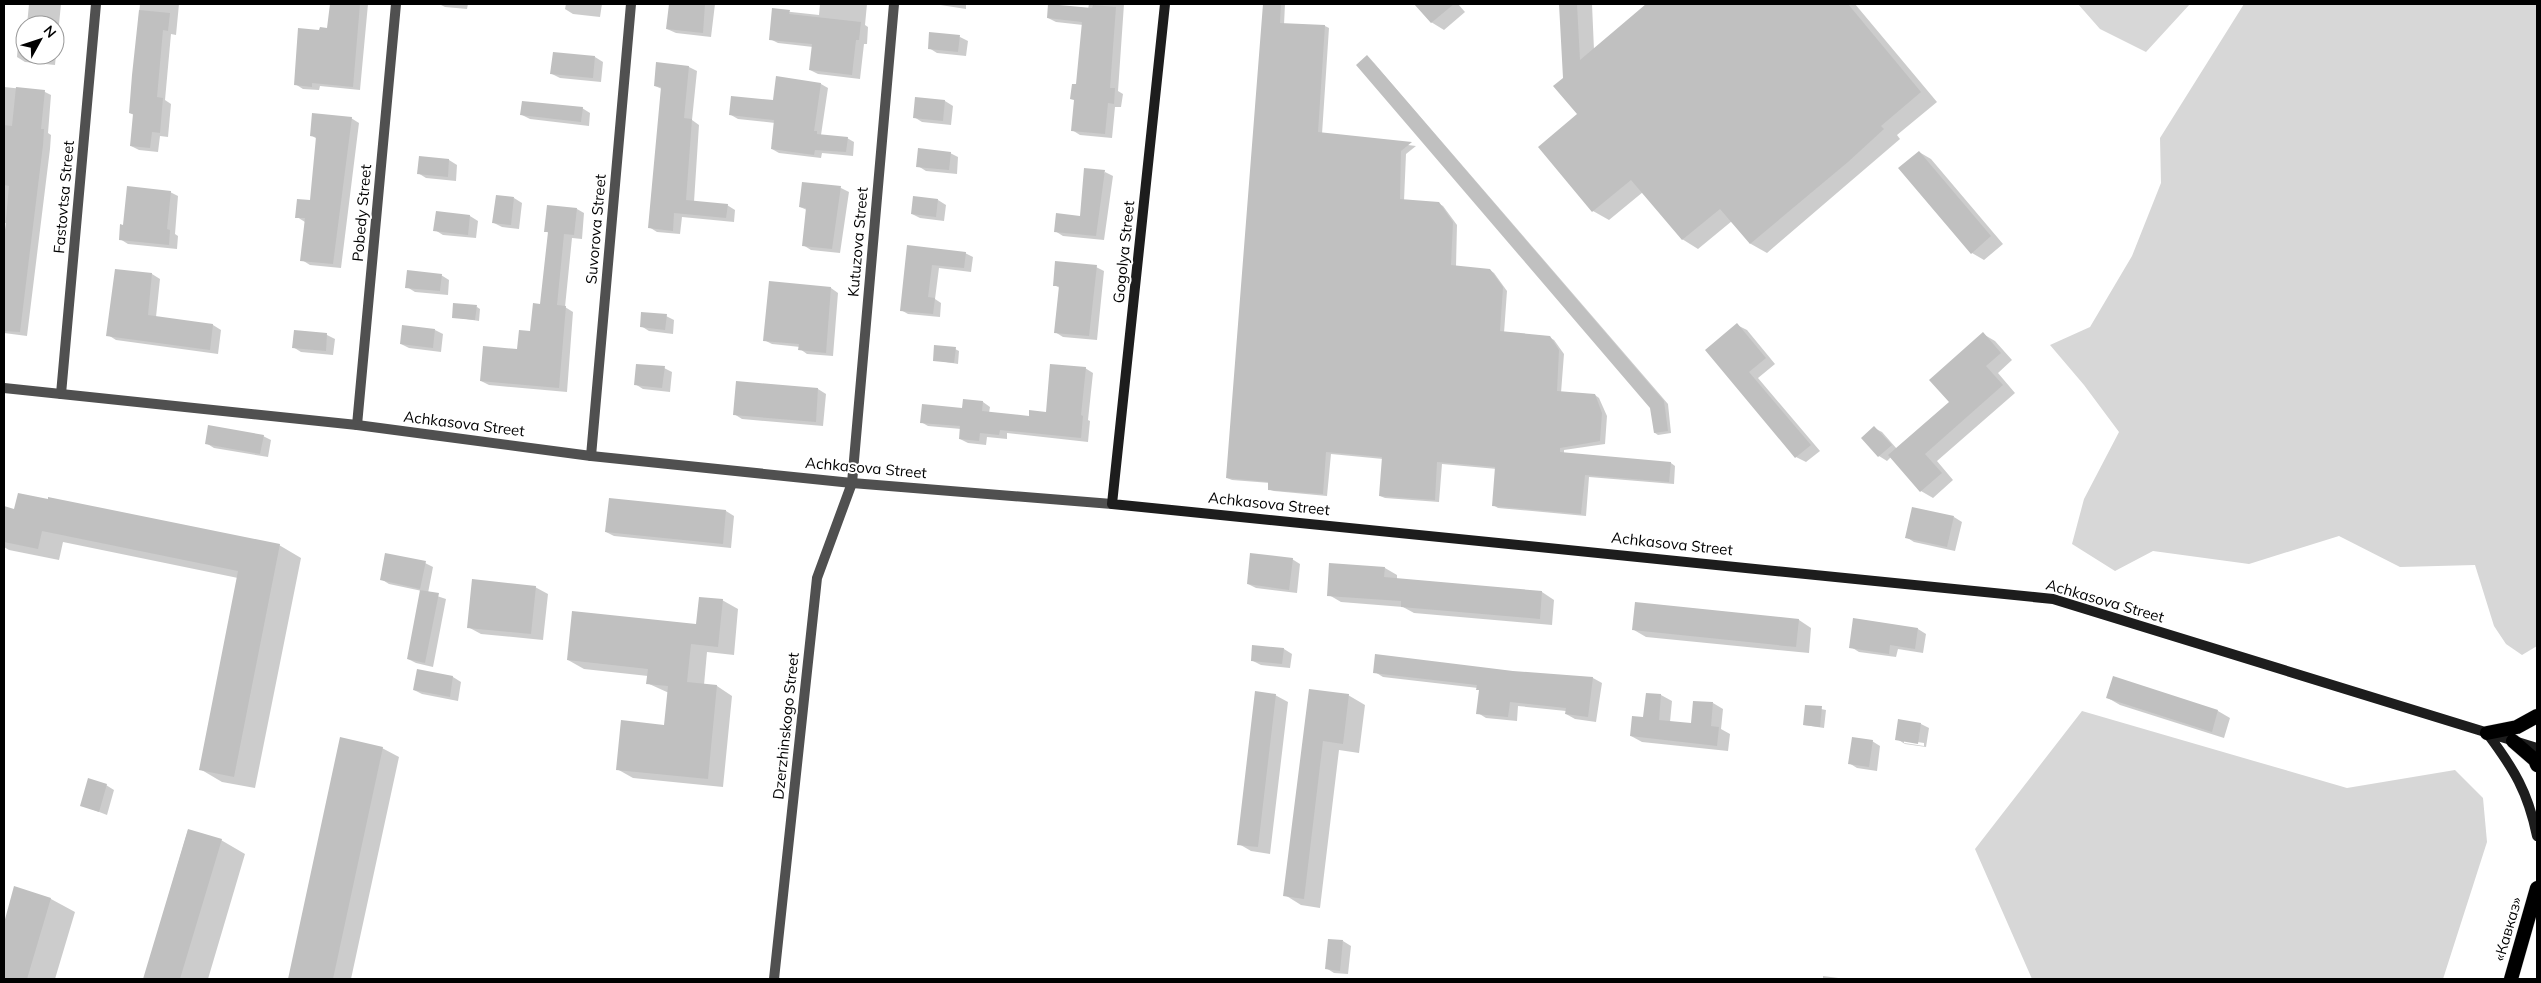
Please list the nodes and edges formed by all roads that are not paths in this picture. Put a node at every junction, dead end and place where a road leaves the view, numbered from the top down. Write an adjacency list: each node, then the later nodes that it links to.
1 (96, 4): 7 (street, Fastovtsa Street)
2 (396, 4): 8 (street, Pobedy Street)
3 (631, 4): 9 (street, Suvorova Street)
4 (894, 4): 10 (street, Kutuzova Street)
5 (1165, 4): 11 (main road, Gogolya Street)
6 (4, 388): 7 (street, Achkasova Street)
7 (61, 394): 8 (street, Achkasova Street)
8 (357, 425): 9 (street, Achkasova Street)
9 (591, 456): 10 (street, Achkasova Street)
10 (852, 483): 11 (street, Achkasova Street); 19 (street, Dzerzhinskogo Street)
11 (1112, 504): 13 (main road, Achkasova Street)
12 (2537, 716): 13 (highway)
13 (2487, 733): 14 (main road, Achkasova Street); 17 (main road)
14 (2513, 741): 15 (main road, Achkasova Street); 16 (highway)
15 (2537, 748)
16 (2537, 765)
17 (2537, 836)
18 (2537, 888): 20 (highway, «Кавказ»)
19 (774, 979)
20 (2511, 979)

